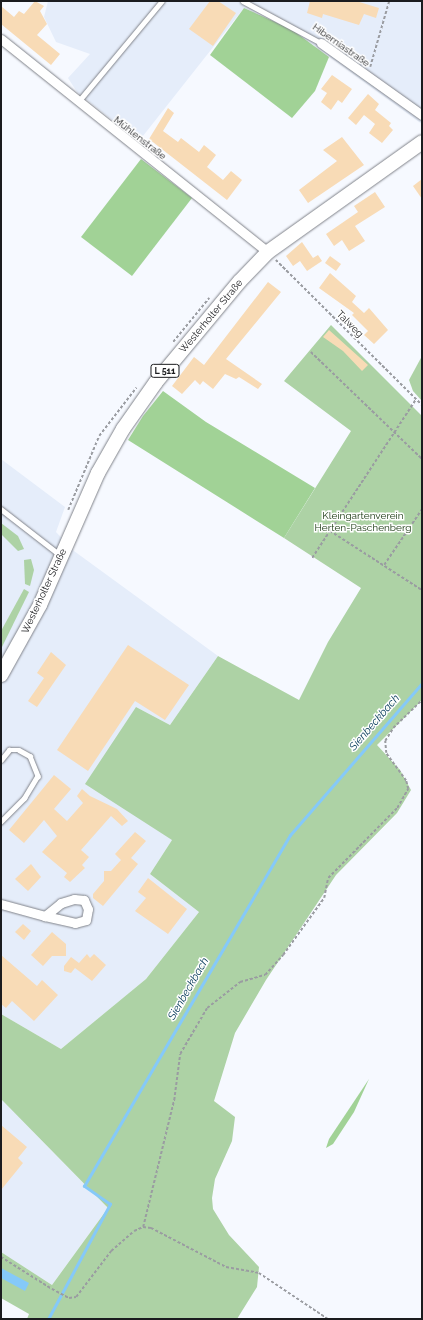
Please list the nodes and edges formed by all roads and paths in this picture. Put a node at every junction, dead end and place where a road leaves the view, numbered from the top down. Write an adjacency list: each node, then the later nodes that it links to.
1 (162, 1): 7 (lane)
2 (243, 1): 5 (lane, Hiberniastraße)
3 (389, 1): 6 (path)
4 (1, 39): 7 (street, Mühlenstraße)
5 (321, 43): 6 (street, Hiberniastraße)
6 (367, 76): 8 (street, Hiberniastraße)
7 (78, 102): 10 (street, Mühlenstraße)
8 (421, 113)
9 (422, 142): 10 (main road, Westerholter Straße / L 511)
10 (268, 252): 12 (path, Talweg); 19 (main road, Westerholter Straße / L 511)
11 (311, 352): 14 (path)
12 (416, 399): 13 (path, Talweg); 14 (path)
13 (422, 405)
14 (394, 431): 15 (path); 18 (path)
15 (422, 459)
16 (422, 509): 21 (path)
17 (1, 510): 19 (lane)
18 (330, 530): 20 (path); 21 (path)
19 (61, 556): 23 (main road, Westerholter Straße / L 511)
20 (312, 558)
21 (384, 565): 22 (path)
22 (422, 590)
23 (1, 675)
24 (422, 700): 29 (path)
25 (1, 760): 26 (lane)
26 (1, 822)
27 (1, 904): 28 (street)
28 (45, 916)
29 (143, 1227): 30 (path); 31 (path)
30 (1, 1257)
31 (328, 1319)

